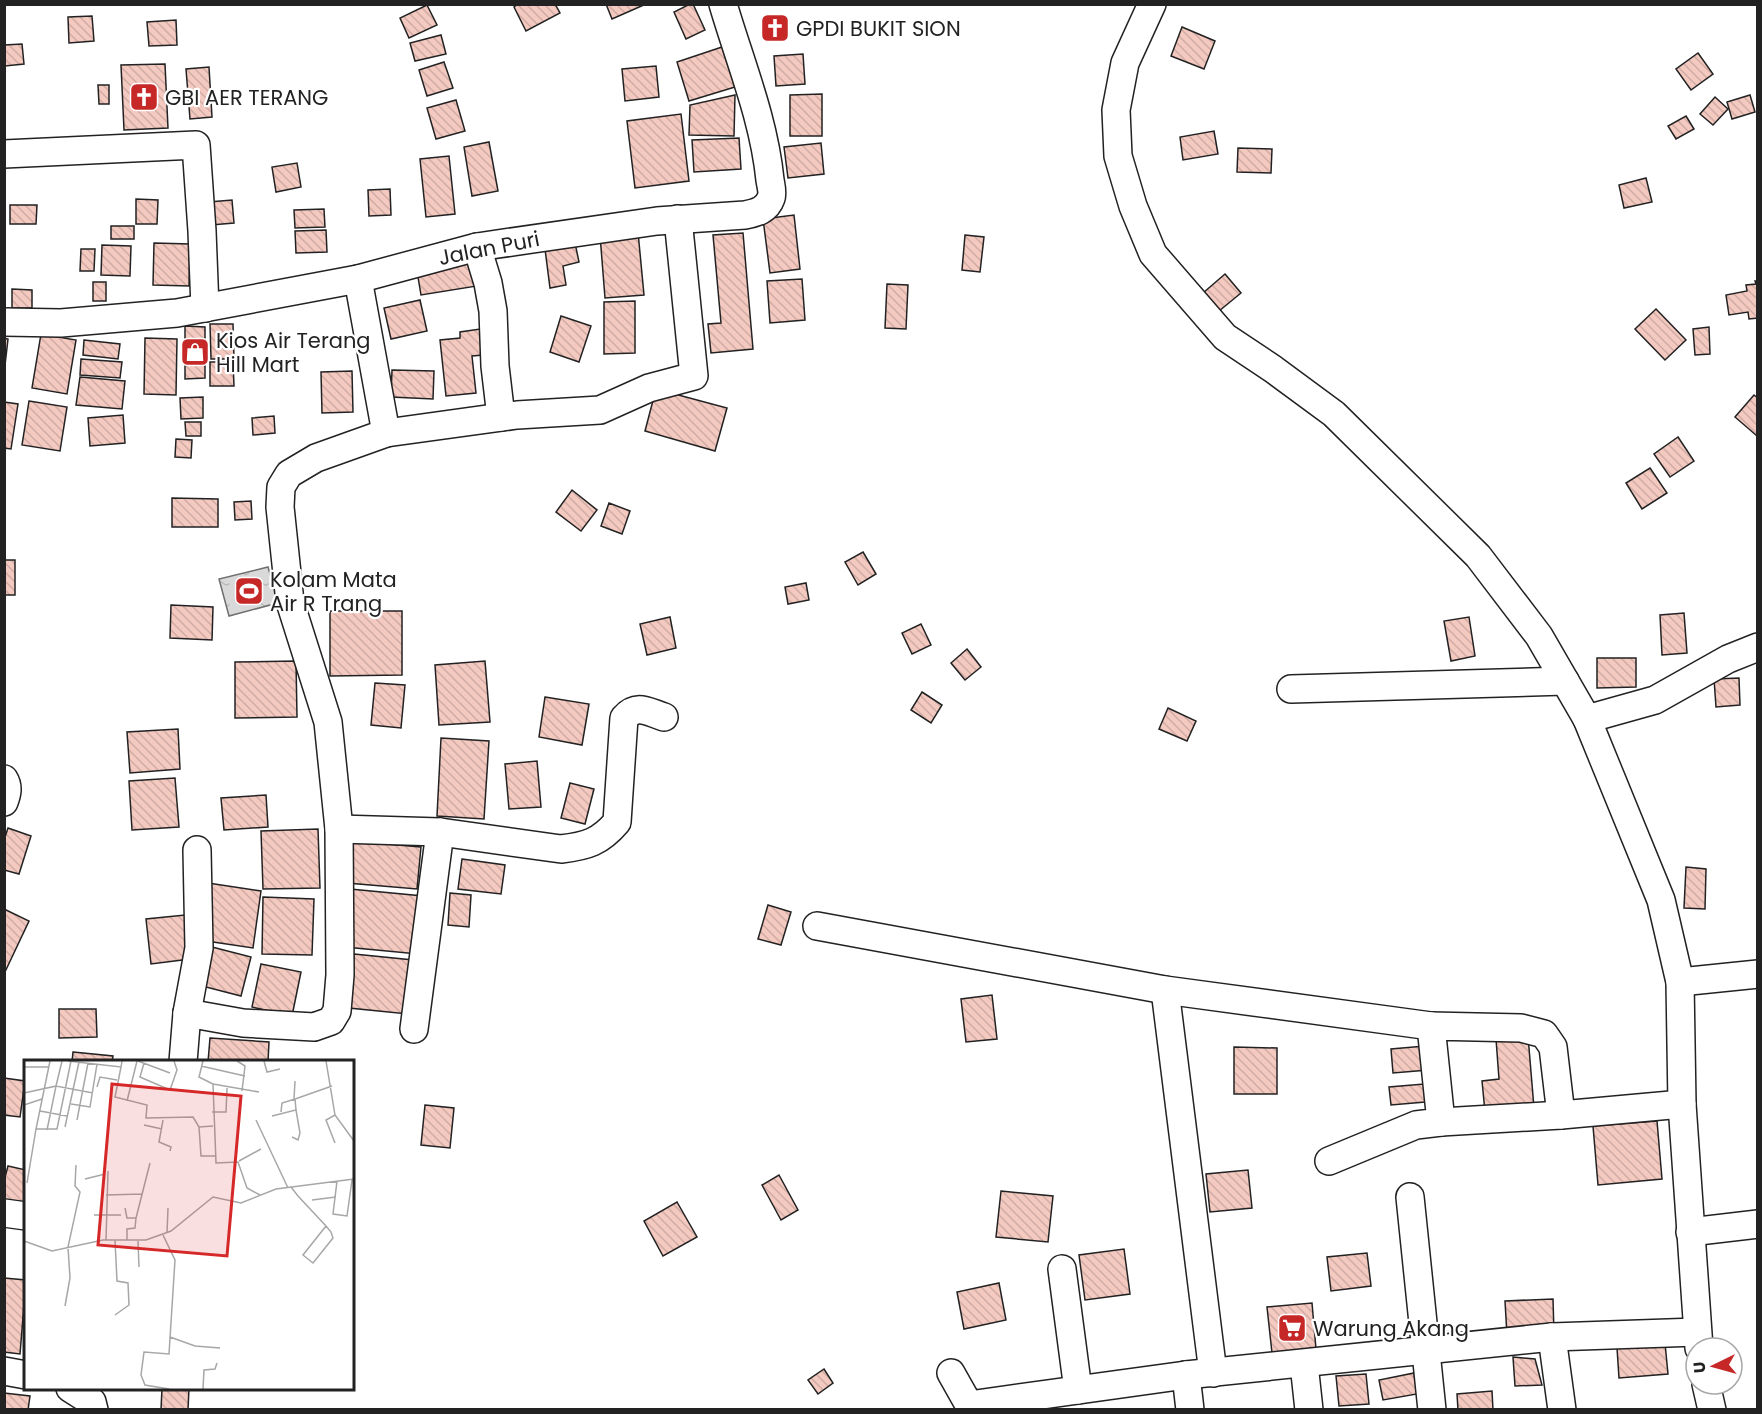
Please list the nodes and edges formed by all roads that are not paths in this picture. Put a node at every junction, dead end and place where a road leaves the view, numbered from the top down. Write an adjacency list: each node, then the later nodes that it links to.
1 (723, 4): 4 (street, Jalan Puri)
2 (1152, 4): 12 (street)
3 (4, 154): 7 (street)
4 (678, 219): 5 (street, Jalan Puri); 9 (street)
5 (477, 247): 6 (street, Jalan Puri); 9 (street)
6 (358, 279): 7 (street, Jalan Puri); 10 (street)
7 (205, 308): 8 (street, Jalan Puri)
8 (4, 322)
9 (501, 417): 10 (street)
10 (386, 433): 18 (street)
11 (1758, 647): 15 (street)
12 (1565, 681): 13 (street); 15 (street)
13 (1292, 689)
14 (664, 717): 19 (street)
15 (1587, 719): 23 (street)
16 (4, 779): 17 (street)
17 (4, 802)
18 (339, 829): 19 (street); 25 (street)
19 (440, 832): 27 (street)
20 (197, 850): 25 (street)
21 (817, 926): 24 (street)
22 (1758, 974): 23 (street)
23 (1680, 982): 29 (street)
24 (1165, 990): 26 (street); 46 (street)
25 (187, 1013): 28 (street)
26 (1431, 1026): 30 (street); 31 (street)
27 (414, 1029)
28 (183, 1060)
29 (1682, 1104): 30 (street); 37 (street)
30 (1561, 1115): 31 (street)
31 (1441, 1122): 32 (street)
32 (1329, 1161)
33 (1410, 1197): 42 (street)
34 (4, 1213): 35 (street)
35 (24, 1216)
36 (1758, 1224): 37 (street)
37 (1690, 1232): 39 (street)
38 (1062, 1269): 50 (street)
39 (1698, 1336)
40 (1552, 1337): 41 (street); 42 (street); 56 (street)
41 (1684, 1340)
42 (1427, 1351): 43 (street); 55 (street)
43 (1304, 1364): 46 (street); 54 (street)
44 (4, 1371): 47 (street)
45 (951, 1373): 51 (street)
46 (1213, 1373): 48 (street)
47 (24, 1375)
48 (1186, 1375): 50 (street); 53 (street)
49 (72, 1390): 52 (street)
50 (1078, 1390): 51 (street)
51 (978, 1407)
52 (94, 1410)
53 (1190, 1410)
54 (1309, 1410)
55 (1432, 1410)
56 (1562, 1410)

